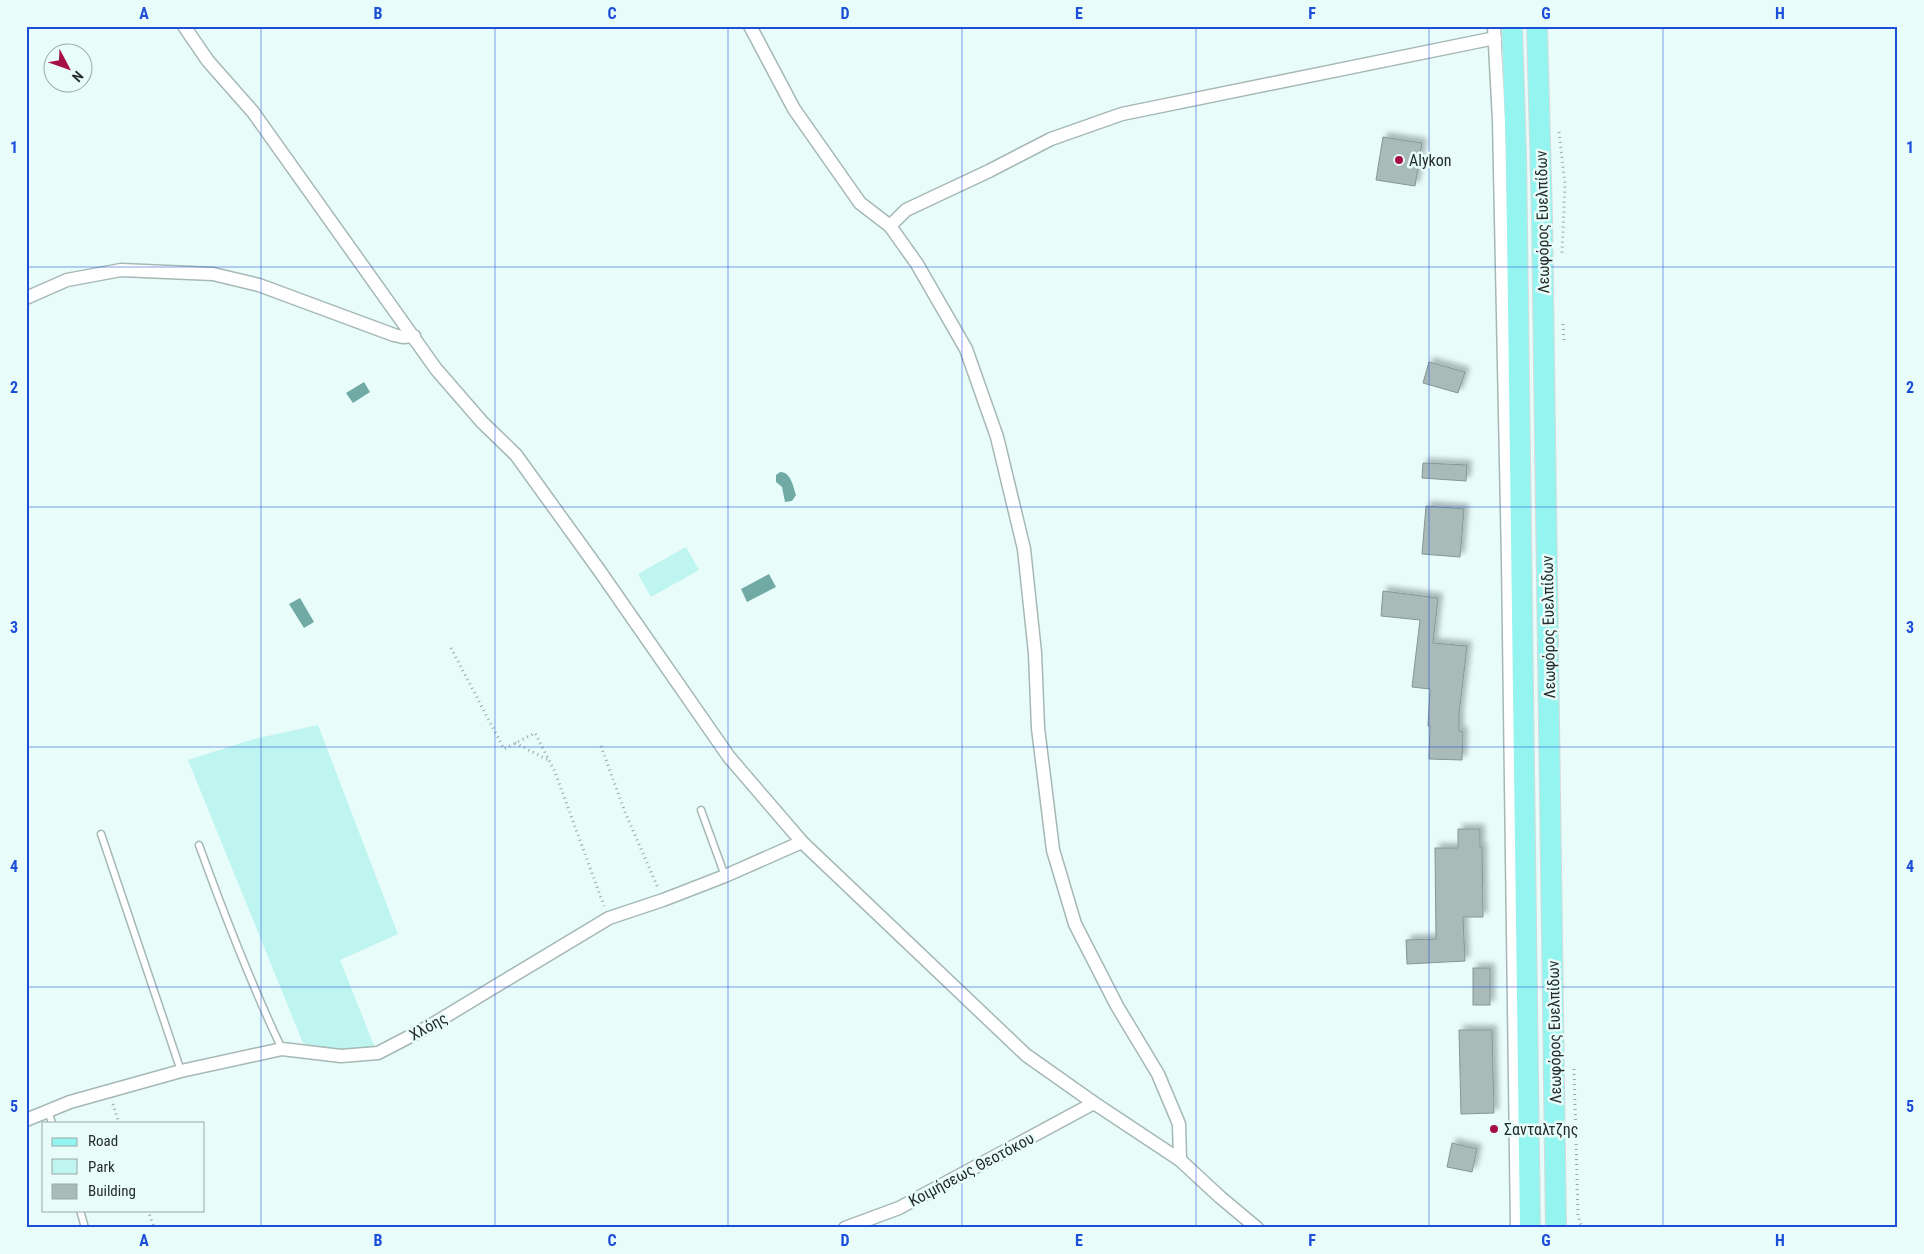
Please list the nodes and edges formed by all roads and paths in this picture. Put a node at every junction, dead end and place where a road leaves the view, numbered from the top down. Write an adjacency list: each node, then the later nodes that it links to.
1 (184, 26): 8 (street)
2 (750, 26): 6 (street)
3 (1512, 26): 35 (main road, Λεωφόρος Ευελπίδων)
4 (1538, 26): 36 (main road, Λεωφόρος Ευελπίδων)
5 (1495, 32): 6 (street); 34 (street)
6 (890, 226): 27 (street)
7 (26, 298): 8 (street)
8 (414, 336): 15 (street)
9 (451, 648): 10 (path)
10 (515, 743): 12 (path); 12 (path)
11 (601, 746): 18 (path)
12 (549, 761): 19 (path)
13 (701, 810): 17 (lane)
14 (101, 834): 21 (lane)
15 (802, 842): 17 (street, Χλόης); 23 (street)
16 (199, 845): 20 (lane)
17 (725, 876): 18 (street, Χλόης)
18 (663, 900): 19 (street, Χλόης)
19 (609, 918): 20 (street, Χλόης)
20 (282, 1049): 21 (street, Χλόης)
21 (181, 1071): 22 (street, Χλόης)
22 (108, 1092): 24 (street, Χλόης); 26 (path)
23 (1094, 1103): 27 (street); 32 (street, Κοιμήσεως Θεοτόκου)
24 (50, 1117): 25 (street, Χλόης)
25 (26, 1120)
26 (119, 1122)
27 (1180, 1160): 33 (street)
28 (81, 1212): 30 (lane)
29 (149, 1212): 31 (path)
30 (86, 1228)
31 (154, 1228)
32 (845, 1228)
33 (1257, 1228)
34 (1517, 1228)
35 (1530, 1228)
36 (1556, 1228)

